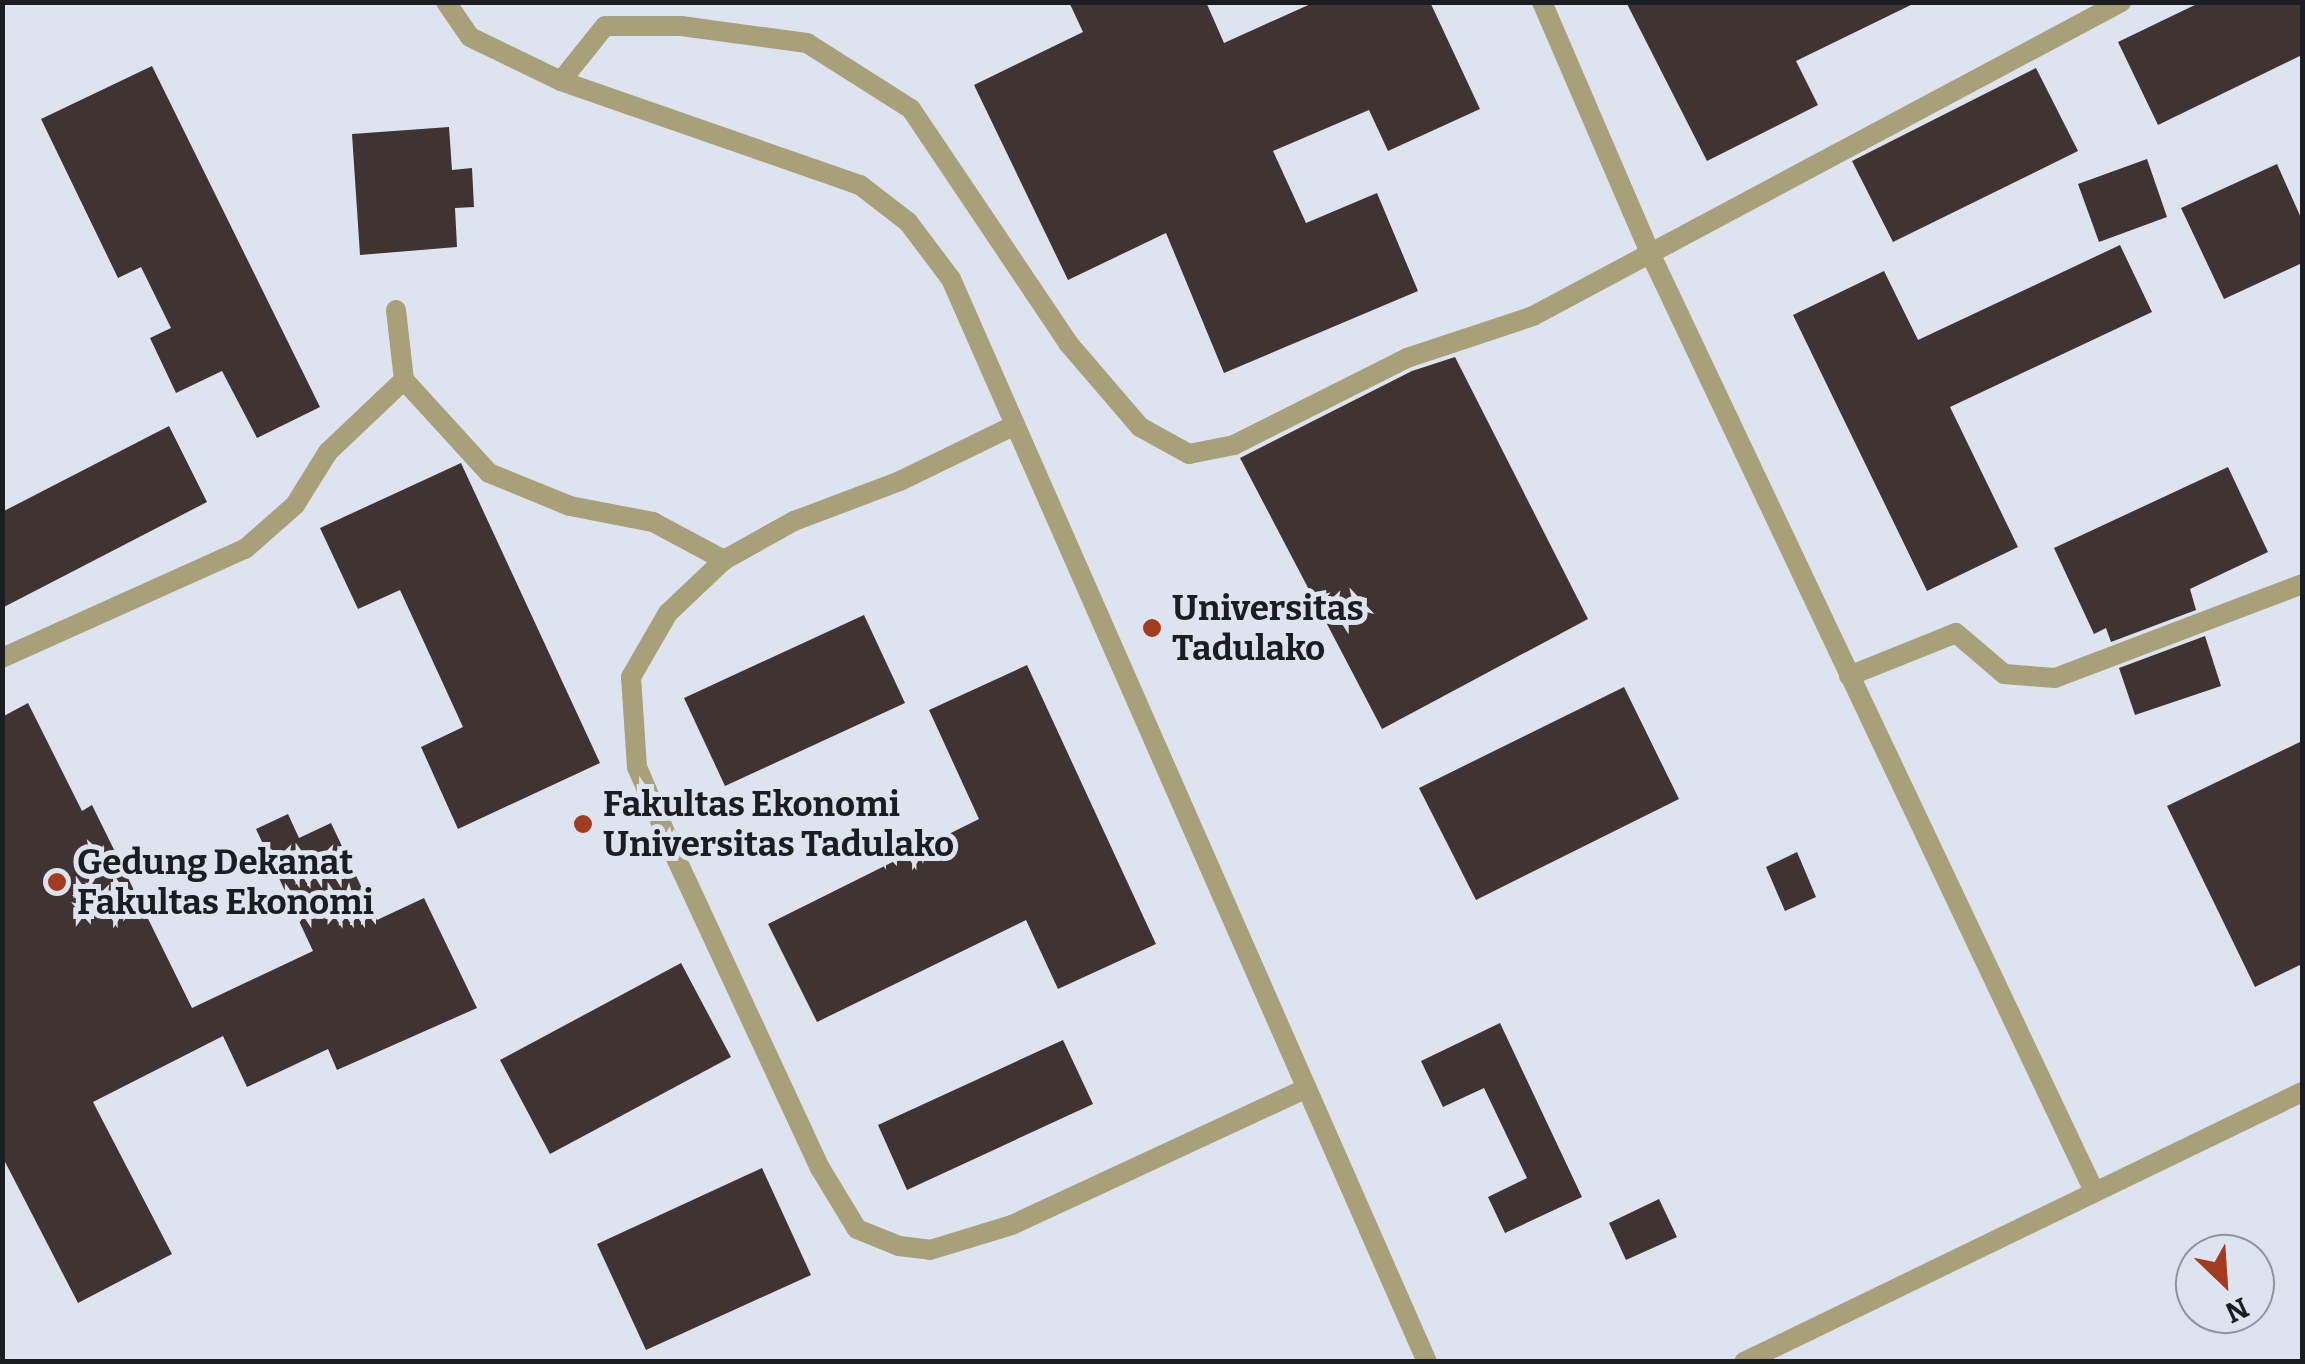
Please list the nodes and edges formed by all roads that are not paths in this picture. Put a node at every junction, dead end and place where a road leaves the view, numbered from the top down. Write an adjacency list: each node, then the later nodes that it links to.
1 (446, 2): 4 (lane)
2 (1542, 2): 5 (lane)
3 (2121, 2): 5 (lane)
4 (561, 81): 5 (lane); 8 (lane)
5 (1650, 254): 12 (lane)
6 (396, 310): 7 (lane)
7 (404, 380): 9 (lane); 11 (lane)
8 (1015, 425): 9 (lane); 13 (lane)
9 (724, 560): 13 (lane)
10 (2302, 584): 12 (lane)
11 (2, 658)
12 (1850, 676): 15 (lane)
13 (1307, 1088): 16 (lane)
14 (2302, 1092): 15 (lane)
15 (2093, 1189): 17 (lane)
16 (1427, 1362)
17 (1744, 1362)

